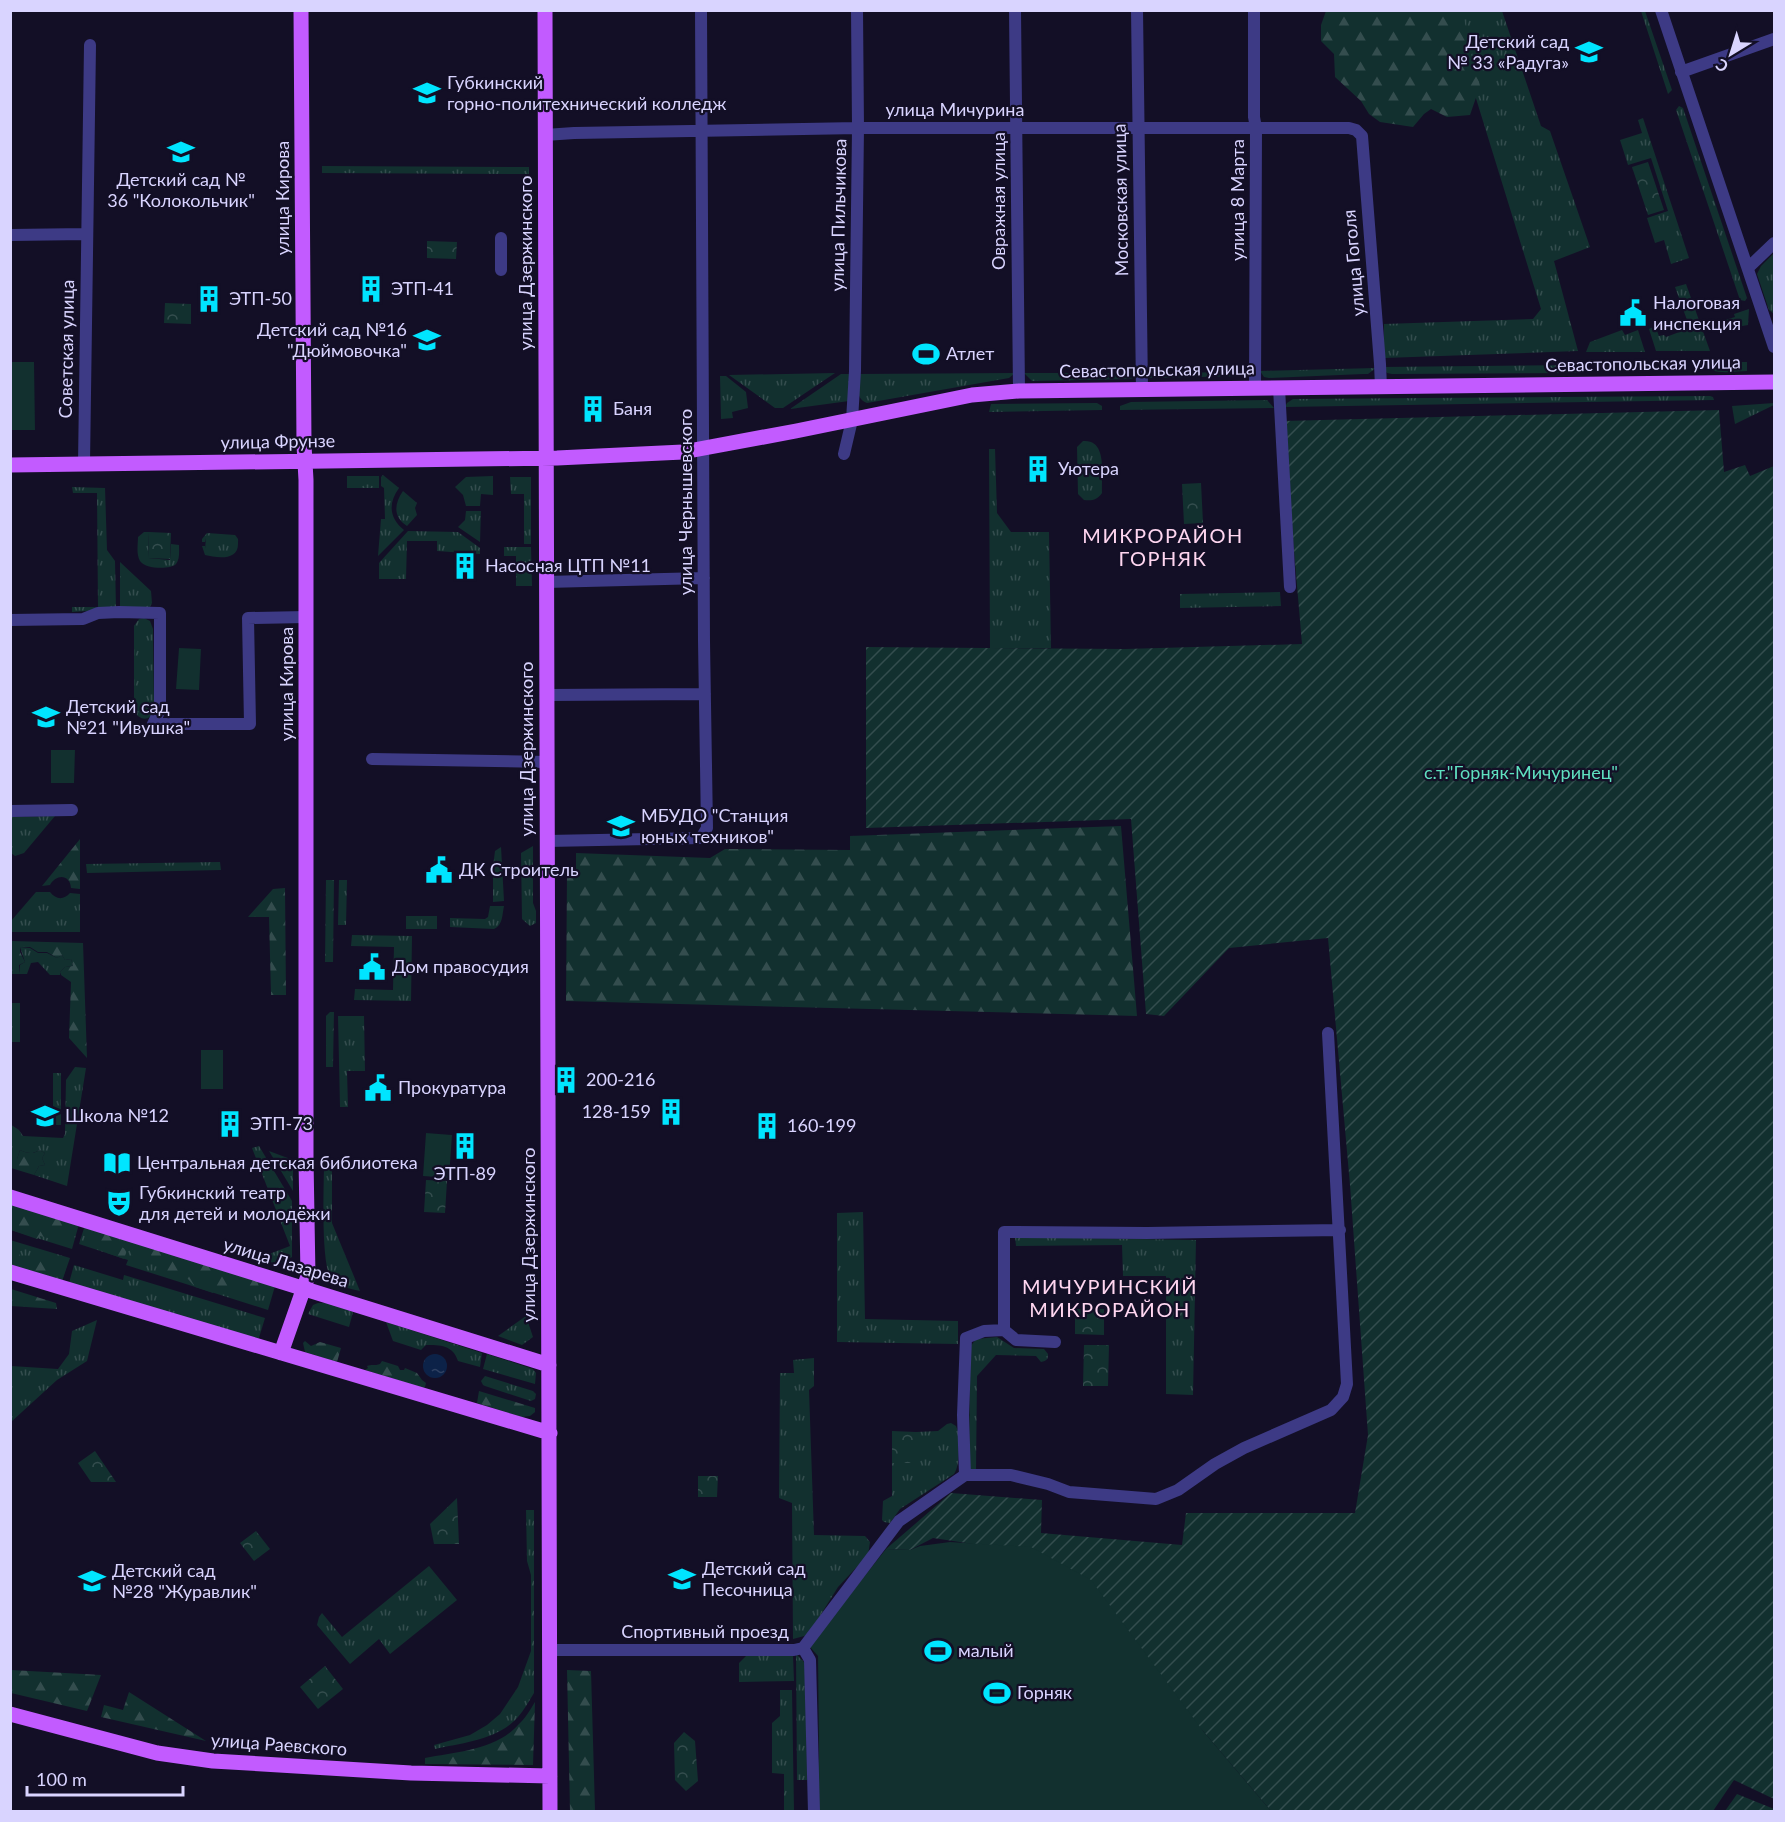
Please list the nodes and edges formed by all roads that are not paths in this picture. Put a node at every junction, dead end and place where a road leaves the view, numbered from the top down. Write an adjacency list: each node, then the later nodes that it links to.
1 (302, 10): 36 (main road, улица Кирова)
2 (545, 10): 17 (main road, улица Дзержинского)
3 (701, 10): 16 (street, улица Чернышевского)
4 (857, 10): 13 (street, улица Пильчикова)
5 (1015, 10): 14 (street, Овражная улица)
6 (1137, 10): 12 (street, Московская улица)
7 (1254, 10): 15 (street, улица 8 Марта)
8 (1660, 10): 11 (street)
9 (1774, 39): 11 (street)
10 (90, 45): 19 (street, Советская улица)
11 (1681, 72): 23 (street)
12 (1138, 127): 14 (street, улица Мичурина); 15 (street, улица Мичурина); 30 (street, Московская улица)
13 (858, 128): 14 (street, улица Мичурина); 16 (street, улица Мичурина); 32 (street, улица Пильчикова)
14 (1017, 128): 31 (street, Овражная улица)
15 (1256, 128): 18 (street, улица Мичурина); 29 (street, улица 8 Марта)
16 (701, 130): 17 (street, улица Мичурина); 33 (street, улица Чернышевского)
17 (545, 135): 35 (main road, улица Дзержинского)
18 (1362, 136): 27 (street, улица Гоголя)
19 (87, 234): 20 (street); 37 (street, Советская улица)
20 (10, 235)
21 (501, 238): 24 (street)
22 (1774, 243): 23 (street)
23 (1748, 268): 25 (street)
24 (501, 270)
25 (1774, 347)
26 (1774, 382): 27 (main road, Севастопольская улица)
27 (1381, 387): 28 (main road, Севастопольская улица)
28 (1279, 388): 29 (main road, Севастопольская улица); 41 (street)
29 (1255, 389): 30 (main road, Севастопольская улица)
30 (1142, 390): 31 (main road, Севастопольская улица)
31 (1018, 391): 32 (main road, Севастопольская улица)
32 (852, 420): 33 (main road, Севастопольская улица); 34 (street, улица Пильчикова)
33 (704, 448): 35 (main road, Севастопольская улица); 39 (street, улица Чернышевского)
34 (844, 454)
35 (546, 458): 36 (main road, улица Фрунзе); 40 (main road, улица Дзержинского)
36 (305, 461): 37 (main road, улица Фрунзе); 42 (main road, улица Кирова)
37 (84, 464): 38 (main road, улица Фрунзе)
38 (10, 465)
39 (704, 578): 40 (street); 44 (street, улица Чернышевского)
40 (546, 582): 45 (main road, улица Дзержинского)
41 (1290, 587)
42 (306, 616): 43 (street); 55 (main road, улица Кирова)
43 (10, 620)
44 (705, 694): 45 (street); 50 (street, улица Чернышевского)
45 (547, 695): 47 (main road, улица Дзержинского)
46 (372, 759): 47 (street)
47 (547, 762): 50 (main road, улица Дзержинского)
48 (72, 810): 49 (street)
49 (10, 811)
50 (547, 841): 59 (main road, улица Дзержинского)
51 (1328, 1033): 53 (street)
52 (10, 1197): 55 (main road, улица Лазарева)
53 (1340, 1230): 56 (street); 61 (street)
54 (10, 1272): 58 (main road)
55 (305, 1289): 58 (main road, улица Кирова); 59 (main road, улица Лазарева)
56 (1004, 1330): 57 (street); 61 (street)
57 (1055, 1342)
58 (281, 1353): 60 (main road)
59 (549, 1365): 60 (main road, улица Дзержинского)
60 (550, 1433): 63 (main road, улица Дзержинского)
61 (964, 1475): 62 (street)
62 (803, 1648): 63 (street, Спортивный проезд); 67 (street, Спортивный проезд)
63 (550, 1650): 65 (main road, улица Дзержинского)
64 (10, 1714): 65 (main road, улица Раевского)
65 (550, 1776): 66 (main road, улица Дзержинского)
66 (550, 1812)
67 (814, 1812)

